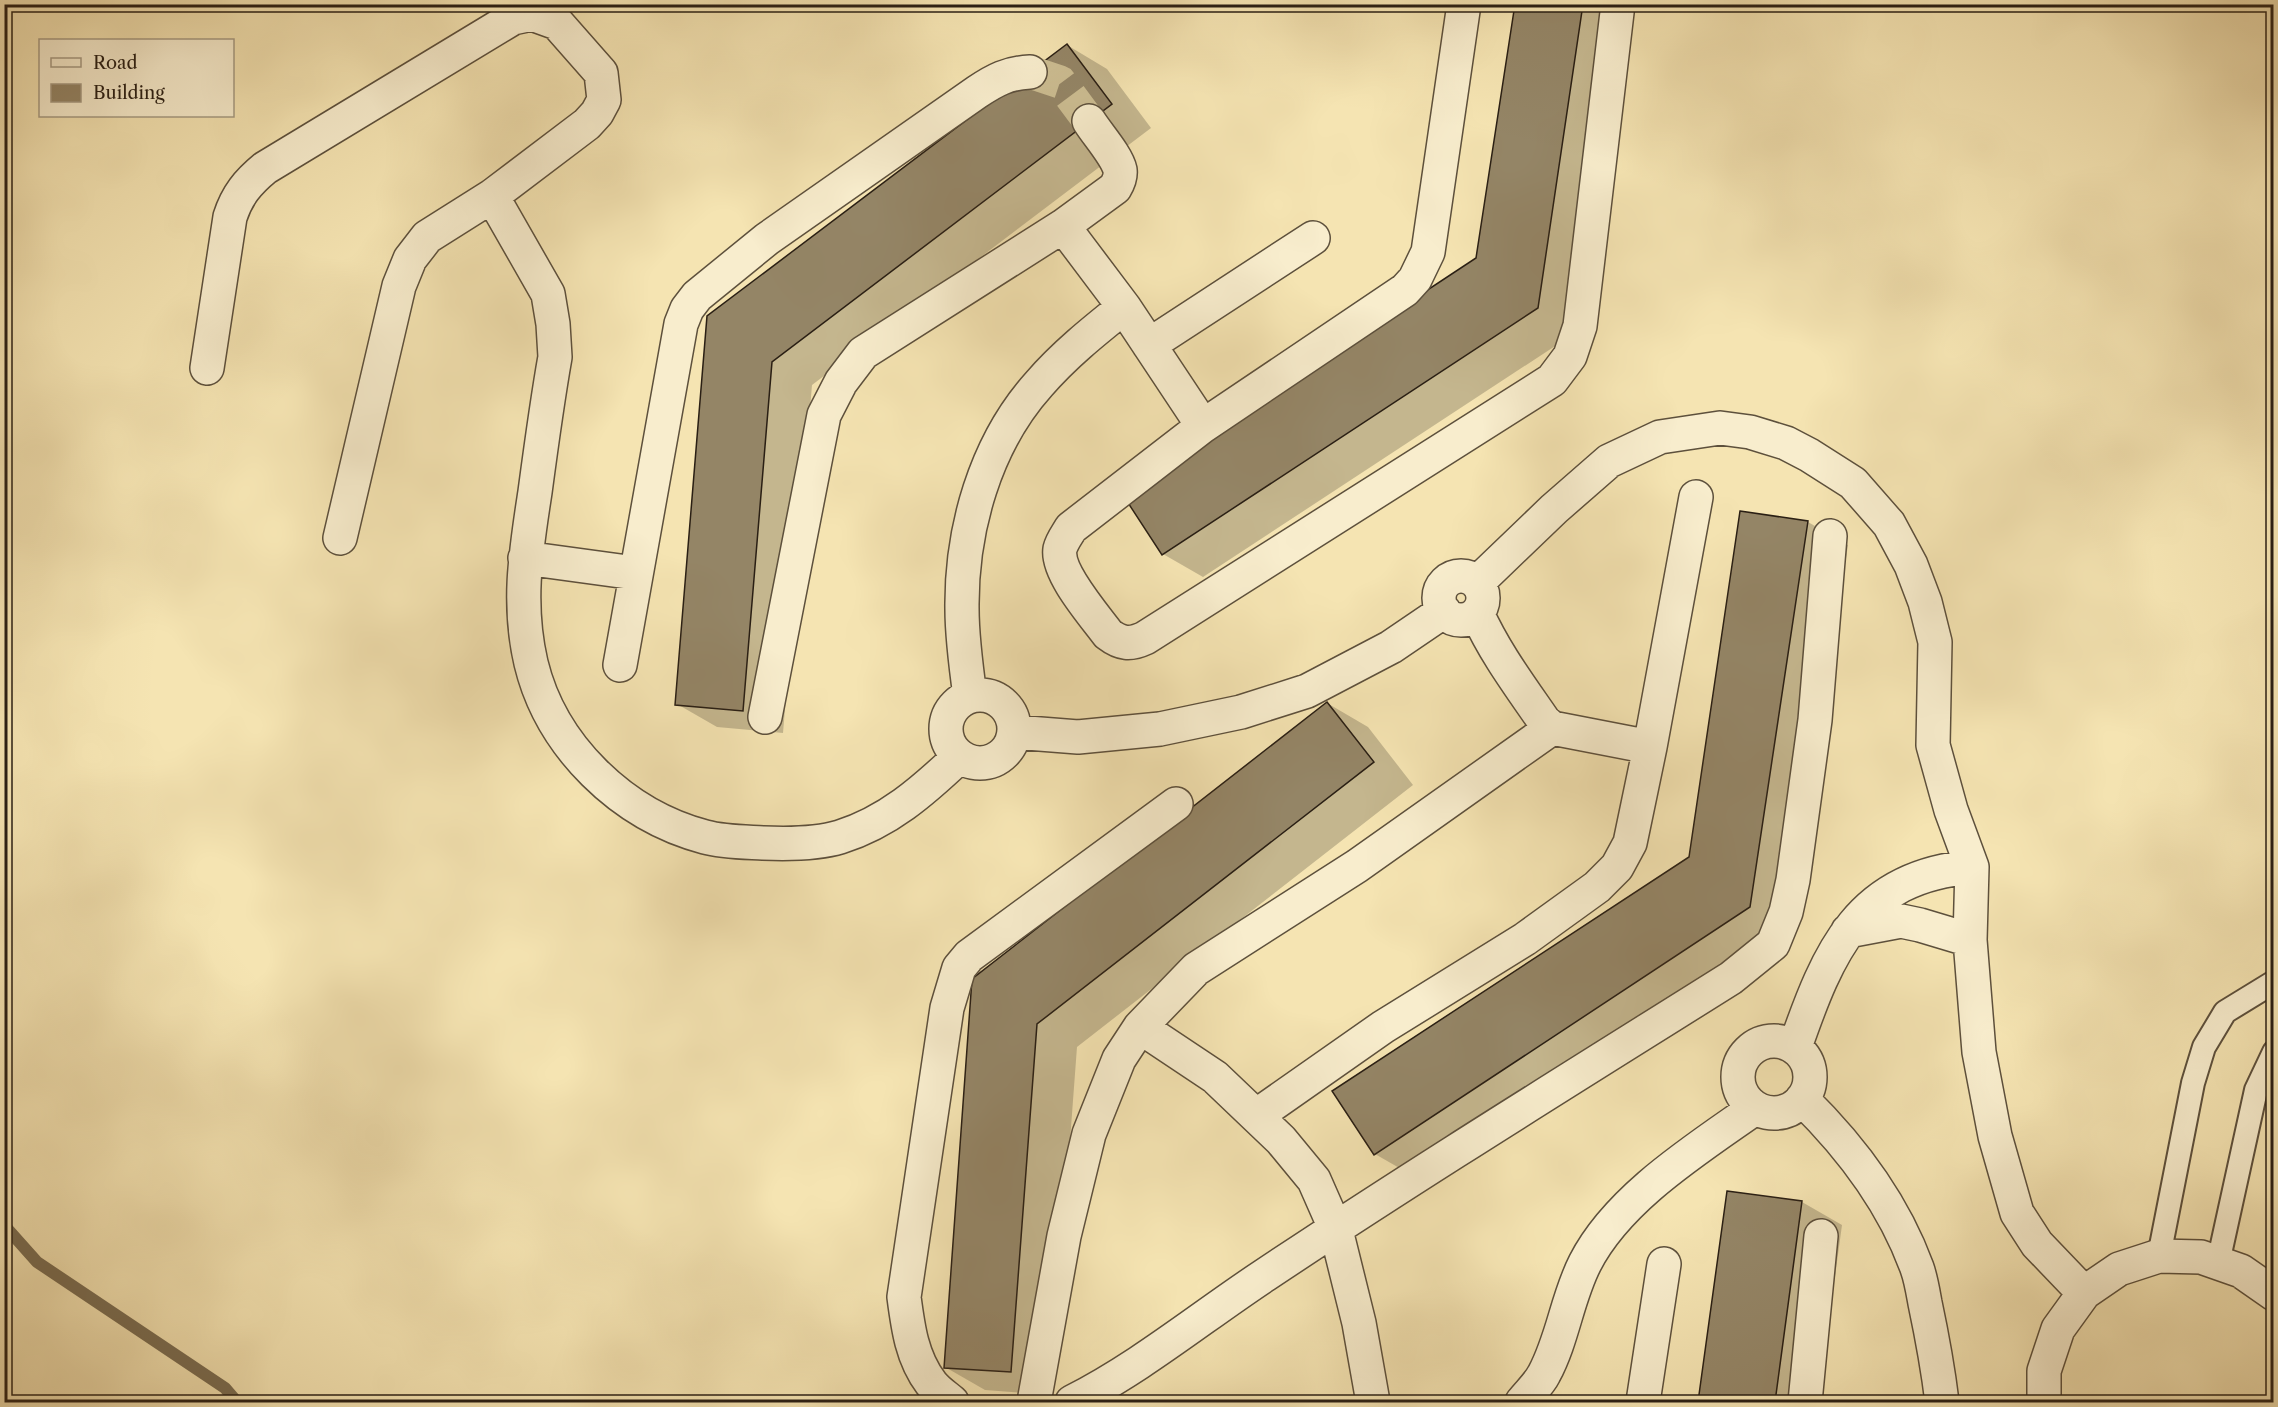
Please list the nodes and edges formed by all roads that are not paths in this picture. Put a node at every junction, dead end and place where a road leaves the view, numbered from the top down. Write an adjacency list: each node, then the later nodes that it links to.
1 (1464, 4): 11 (street)
2 (1618, 4): 11 (street)
3 (1030, 72): 16 (street)
4 (1089, 121): 6 (street)
5 (492, 196): 10 (street); 14 (street); 15 (street)
6 (1062, 226): 8 (street); 20 (street)
7 (1313, 238): 9 (street)
8 (1124, 307): 9 (street); 19 (street)
9 (1149, 345): 11 (street)
10 (207, 368)
11 (1203, 426)
12 (1696, 497): 23 (street)
13 (1830, 536): 36 (street)
14 (340, 538)
15 (525, 558): 16 (street); 24 (street)
16 (635, 573): 18 (street)
17 (1477, 598): 21 (street); 22 (street); 26 (street)
18 (620, 664)
19 (970, 696): 22 (street); 24 (street)
20 (765, 717)
21 (1552, 728): 23 (street); 30 (street)
22 (1015, 732): 24 (street)
23 (1650, 747): 35 (street)
24 (958, 757)
25 (1176, 804): 43 (street)
26 (1972, 867): 27 (street); 28 (street)
27 (1848, 931): 28 (street); 31 (street)
28 (1970, 940): 41 (street)
29 (2274, 982): 38 (lane)
30 (1140, 1027): 35 (street); 44 (street)
31 (1795, 1047): 33 (street); 34 (street)
32 (2274, 1052): 39 (lane)
33 (1802, 1100): 34 (street); 50 (street)
34 (1755, 1108): 47 (street)
35 (1256, 1116): 36 (street)
36 (1336, 1230): 45 (street); 46 (street)
37 (1821, 1236): 49 (street)
38 (2159, 1256): 39 (street); 41 (street)
39 (2218, 1263): 42 (street)
40 (1664, 1264): 48 (street)
41 (2084, 1293): 51 (street)
42 (2274, 1294)
43 (952, 1402)
44 (1034, 1402)
45 (1072, 1402)
46 (1373, 1402)
47 (1522, 1402)
48 (1643, 1402)
49 (1805, 1402)
50 (1942, 1402)
51 (2044, 1402)

